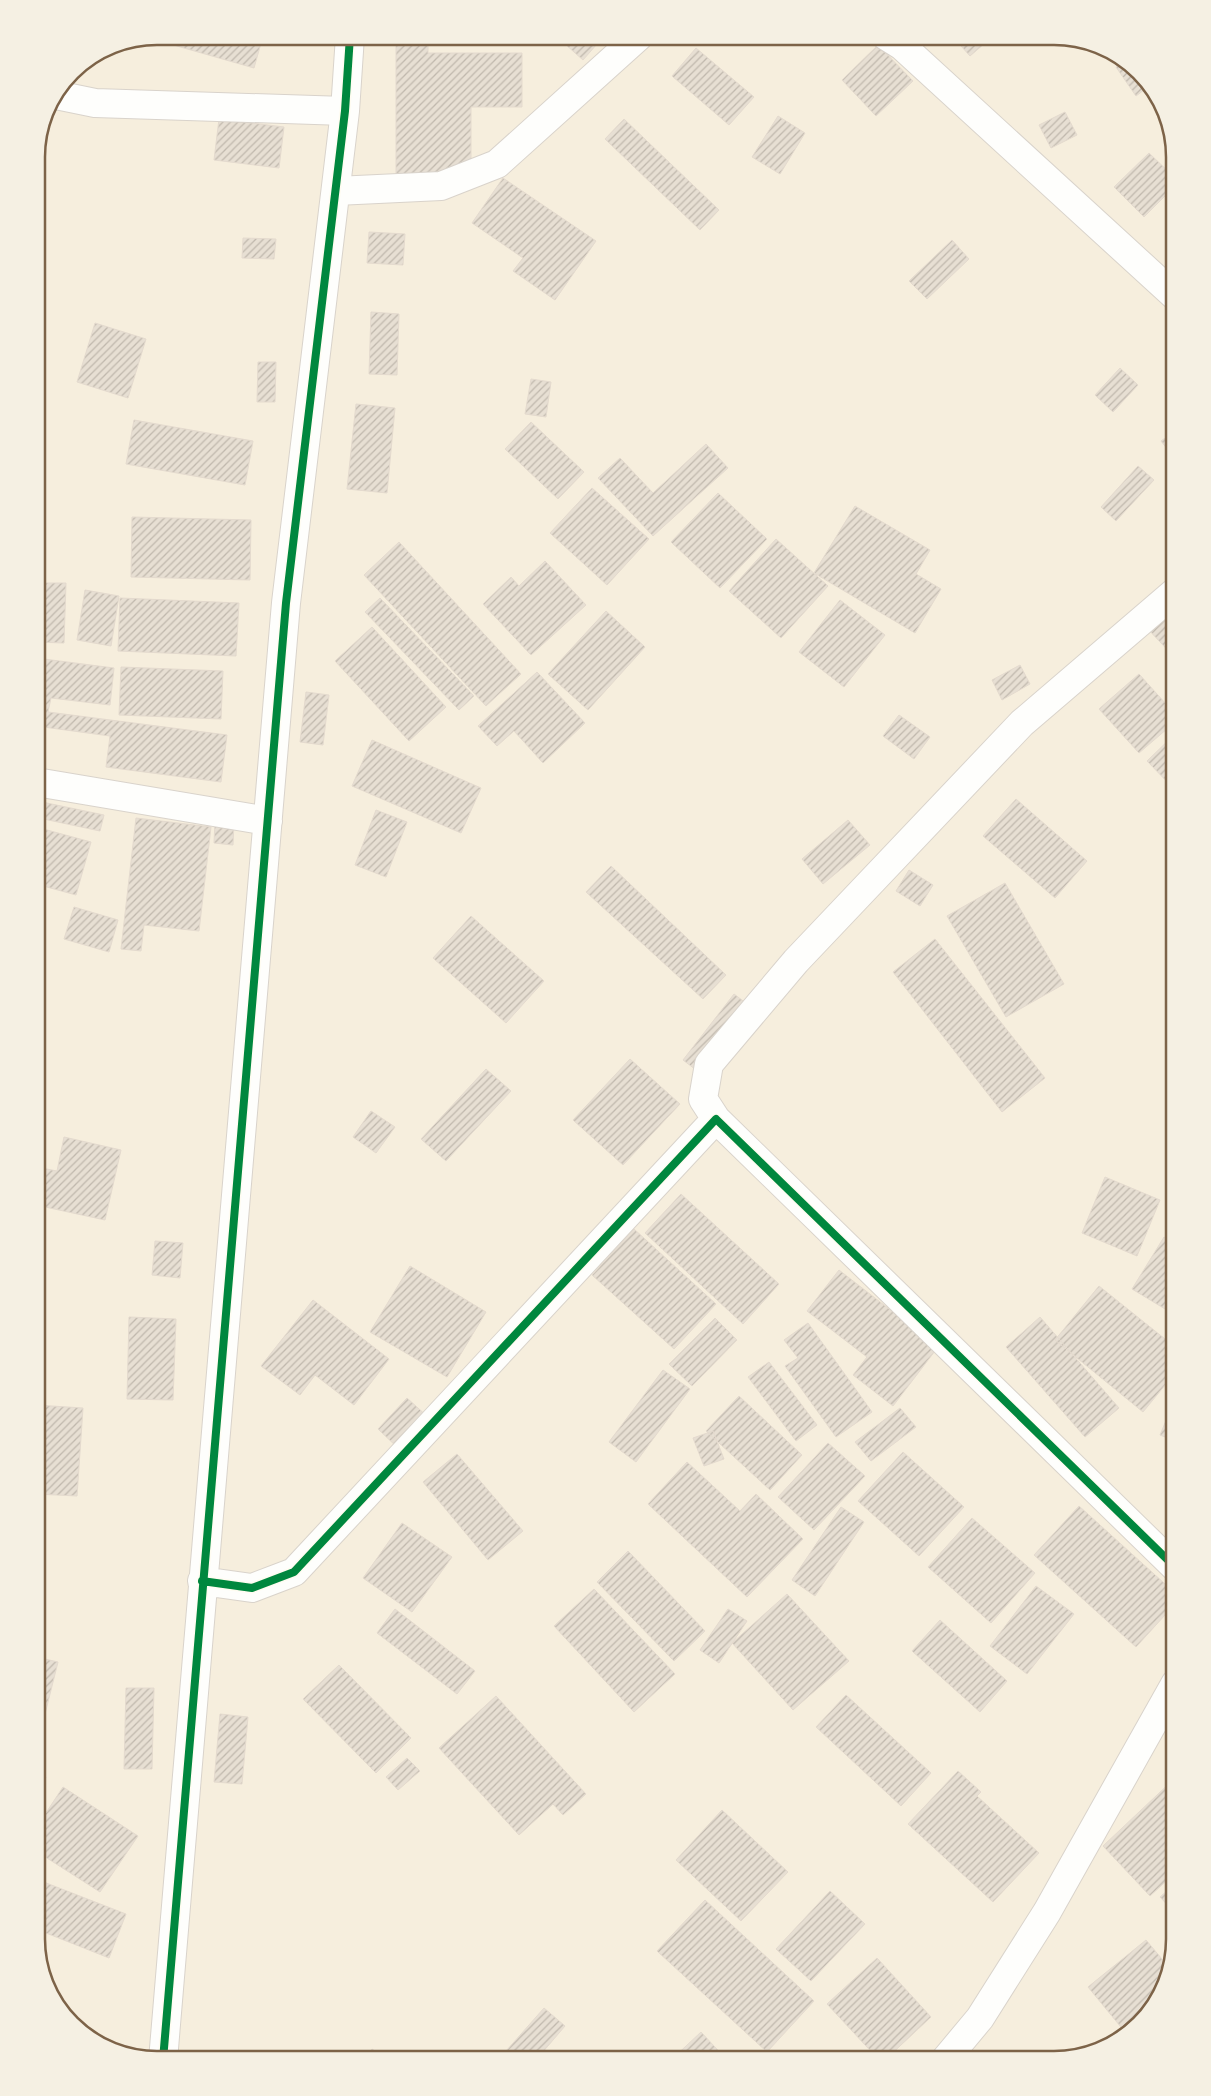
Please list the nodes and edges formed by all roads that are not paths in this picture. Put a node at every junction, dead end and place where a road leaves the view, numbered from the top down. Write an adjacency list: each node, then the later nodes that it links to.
1 (349, 45): 5 (street)
2 (629, 45): 6 (street)
3 (900, 45): 7 (street)
4 (63, 96): 5 (street)
5 (345, 111): 6 (street)
6 (336, 191): 10 (street)
7 (1166, 288)
8 (1166, 600): 11 (street)
9 (45, 783): 10 (street)
10 (268, 820): 13 (street)
11 (716, 1119): 12 (street); 13 (street)
12 (1166, 1557)
13 (202, 1581): 15 (street)
14 (1166, 1700): 16 (street)
15 (165, 2051)
16 (952, 2051)

